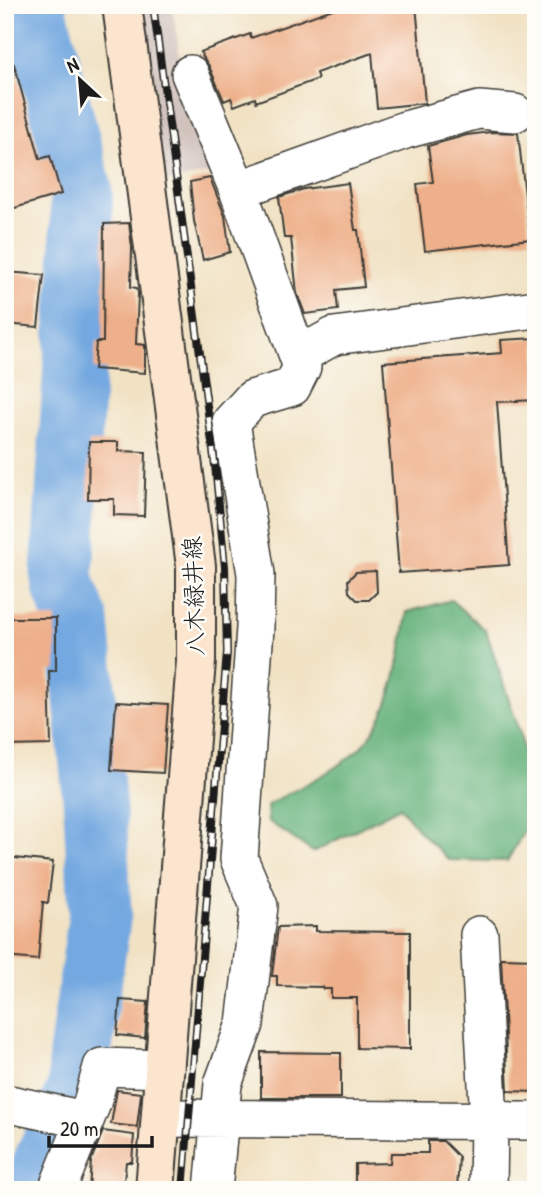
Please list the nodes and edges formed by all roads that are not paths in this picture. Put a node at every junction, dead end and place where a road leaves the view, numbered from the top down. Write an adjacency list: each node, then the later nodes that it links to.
1 (122, 5): 8 (main road, 八木緑井線)
2 (190, 74): 4 (street)
3 (515, 113): 4 (street)
4 (238, 190): 6 (street)
5 (536, 309): 6 (street)
6 (298, 356): 12 (street)
7 (479, 935): 13 (street)
8 (165, 1069): 10 (main road, 八木緑井線); 11 (street)
9 (5, 1103): 11 (street)
10 (161, 1118): 12 (street); 16 (main road, 八木緑井線)
11 (85, 1120): 15 (street)
12 (218, 1120): 13 (street); 17 (street)
13 (489, 1121): 14 (street); 18 (street)
14 (536, 1121)
15 (57, 1190)
16 (155, 1190)
17 (213, 1190)
18 (488, 1190)

